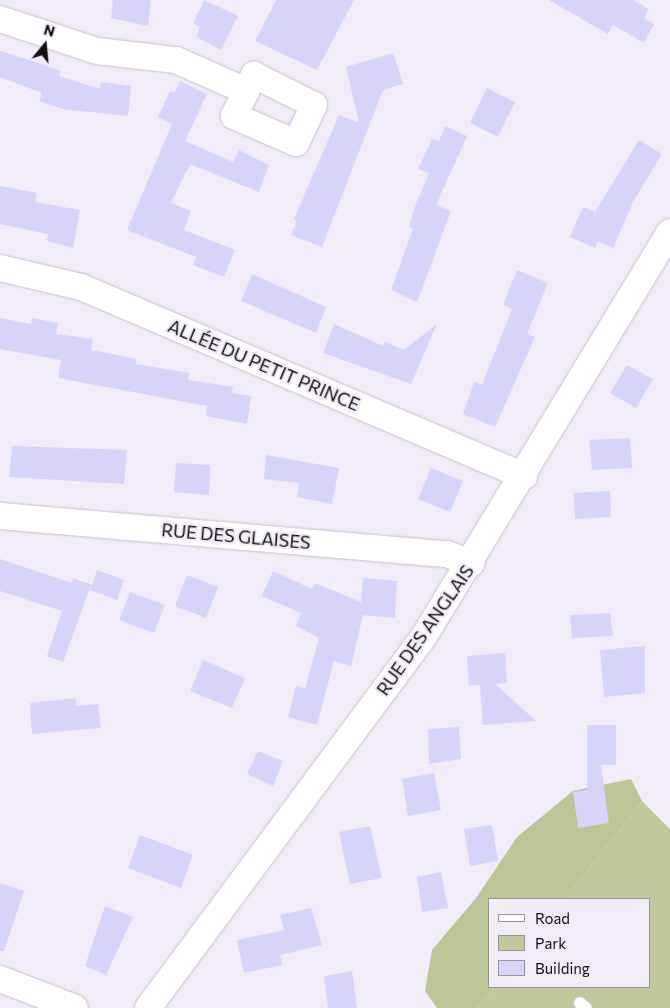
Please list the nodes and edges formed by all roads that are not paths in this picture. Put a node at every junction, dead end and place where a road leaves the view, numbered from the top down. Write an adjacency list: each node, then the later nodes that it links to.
1 (0, 19): 2 (street)
2 (246, 91)
3 (670, 232): 5 (street, RUE DES ANGLAIS)
4 (0, 268): 5 (street, ALLÉE DU PETIT PRINCE)
5 (524, 476): 7 (street, RUE DES ANGLAIS)
6 (0, 516): 7 (street, RUE DES GLAISES)
7 (471, 563): 10 (street, RUE DES ANGLAIS)
8 (0, 979): 9 (street)
9 (75, 1008)
10 (148, 1008)

